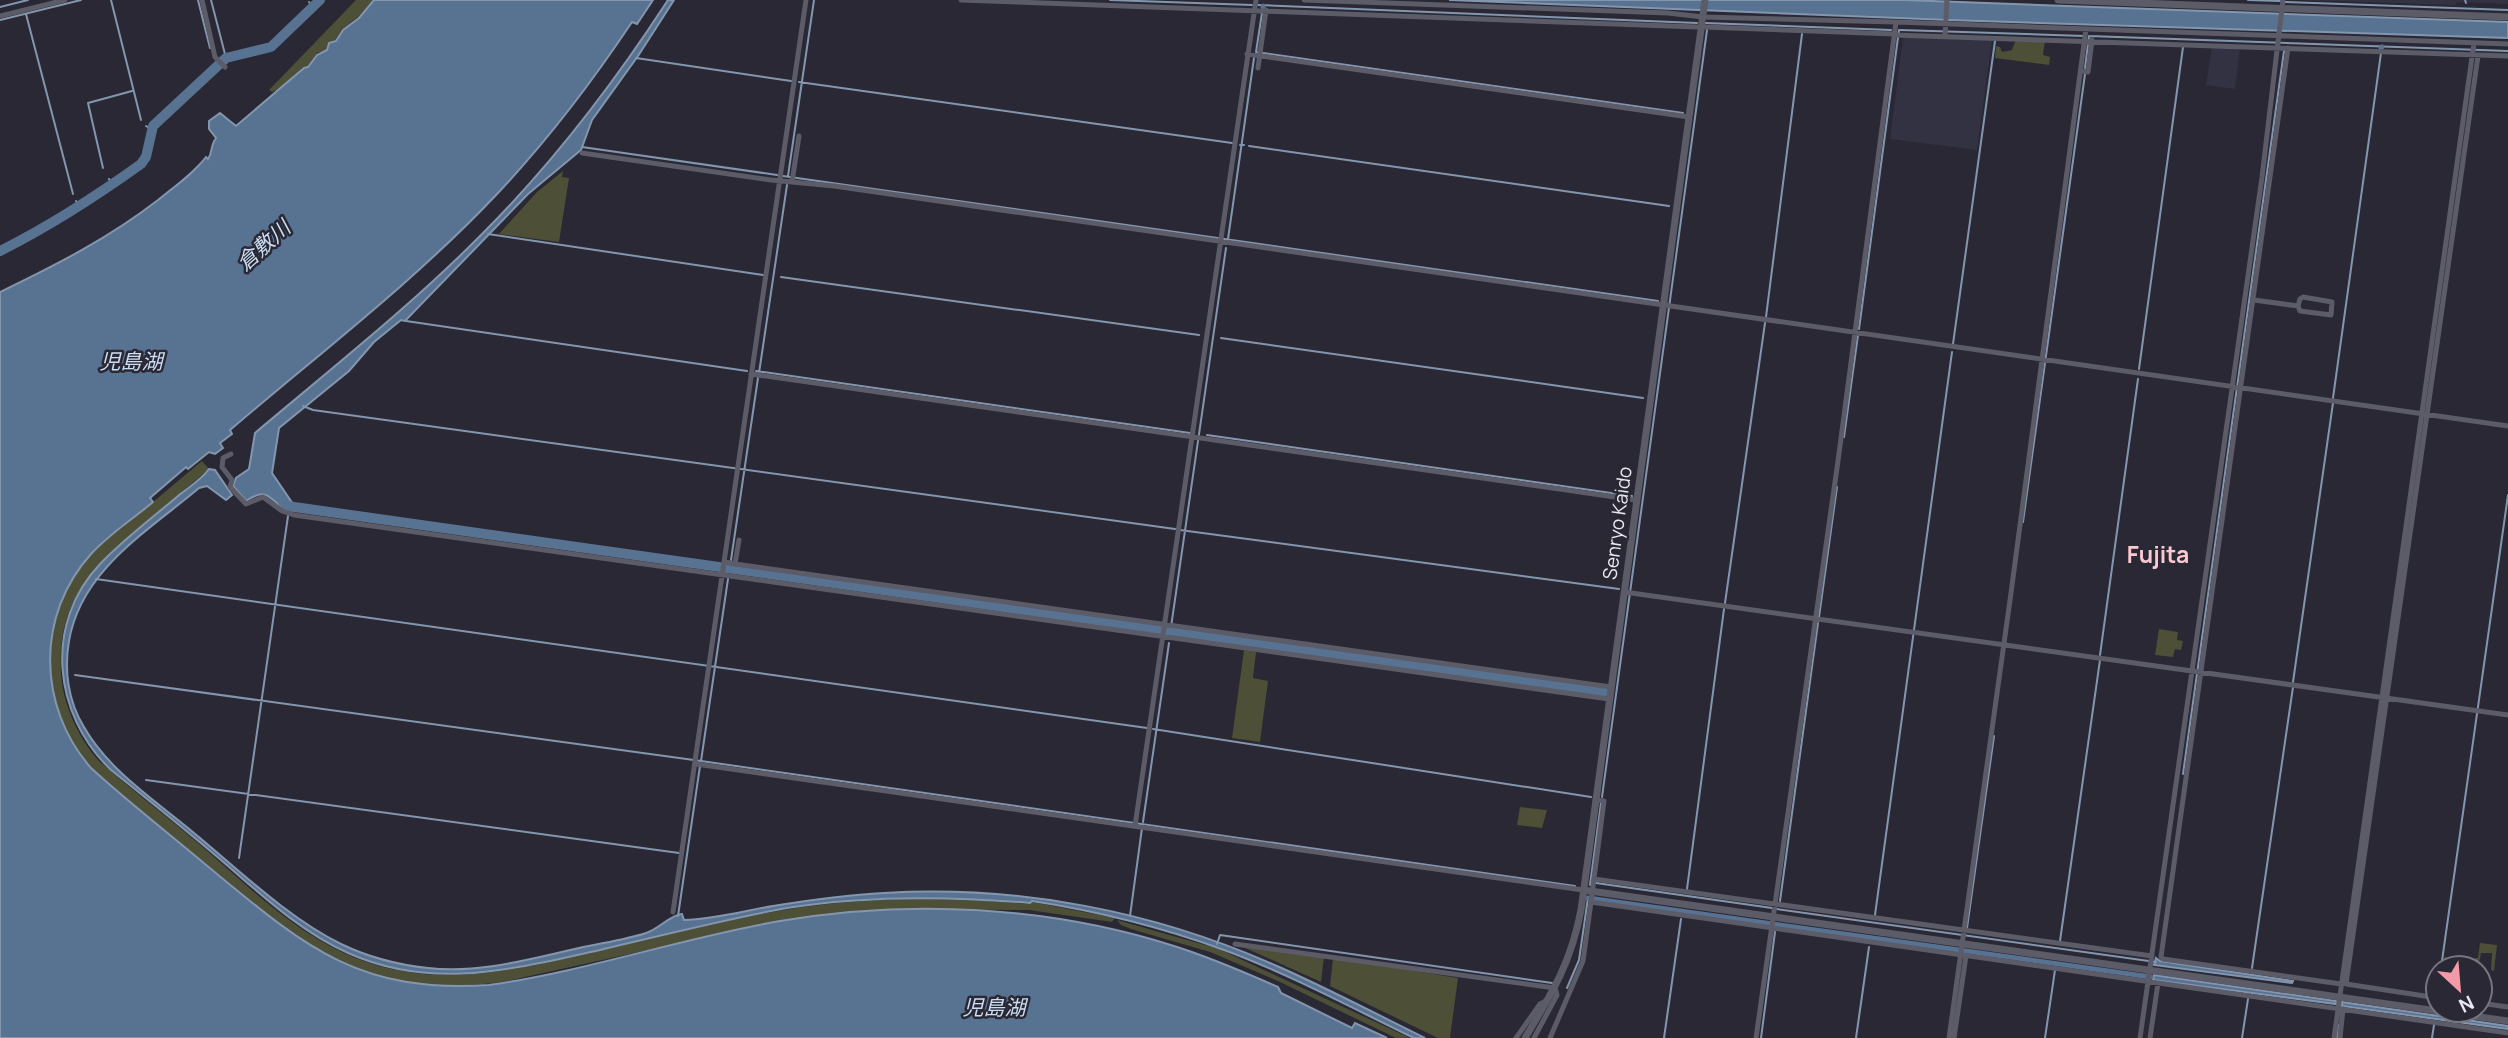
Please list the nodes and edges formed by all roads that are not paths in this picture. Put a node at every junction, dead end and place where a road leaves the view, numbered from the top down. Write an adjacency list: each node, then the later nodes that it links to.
1 (65, 0): 13 (street)
2 (202, 0): 27 (street)
3 (806, 0): 32 (street)
4 (961, 0): 9 (street)
5 (1304, 0): 14 (street)
6 (1705, 0): 12 (street, Senryo Kaido)
7 (1947, 0): 18 (street)
8 (2058, 0): 10 (street)
9 (1257, 4): 11 (street); 25 (street)
10 (2282, 7): 15 (street); 21 (street)
11 (1266, 10): 14 (street); 25 (street)
12 (1703, 15): 14 (street); 19 (street); 29 (street, Senryo Kaido)
13 (0, 16)
14 (1583, 17): 16 (street)
15 (2508, 17)
16 (1697, 27)
17 (1704, 27): 19 (street)
18 (1945, 29): 19 (street); 19 (street); 20 (street); 20 (street)
19 (1896, 31): 40 (street)
20 (2088, 37): 21 (street); 21 (street); 41 (street)
21 (2280, 40): 23 (street); 24 (street); 34 (street)
22 (2508, 44): 24 (street)
23 (2288, 48): 24 (street); 34 (street)
24 (2474, 52): 26 (street); 44 (street)
25 (1256, 54): 28 (street); 29 (street); 33 (street)
26 (2508, 56)
27 (225, 67)
28 (1258, 68)
29 (1689, 117): 37 (street, Senryo Kaido)
30 (799, 136): 32 (street)
31 (582, 153): 32 (street)
32 (786, 179): 33 (street); 42 (street)
33 (1220, 240): 37 (street); 46 (street)
34 (2251, 281): 35 (street); 35 (street)
35 (2249, 299): 36 (street); 38 (street); 38 (street)
36 (2298, 306): 36 (street)
37 (1667, 307): 40 (street); 48 (street, Senryo Kaido)
38 (2247, 312): 39 (street)
39 (2245, 326): 43 (street); 43 (street)
40 (1857, 334): 41 (street); 53 (street)
41 (2044, 360): 43 (street); 56 (street)
42 (756, 374): 46 (street); 50 (street)
43 (2235, 388): 44 (street); 57 (street); 57 (street)
44 (2424, 414): 45 (street); 59 (street)
45 (2508, 426)
46 (1195, 436): 48 (street); 54 (street)
47 (231, 454): 51 (street)
48 (1636, 500): 52 (street, Senryo Kaido)
49 (739, 540): 50 (street)
50 (729, 563): 51 (street); 54 (street)
51 (726, 575): 55 (street); 62 (street)
52 (1628, 593): 53 (street); 58 (street, Senryo Kaido)
53 (1817, 620): 56 (street); 69 (street)
54 (1168, 625): 55 (street); 58 (street)
55 (1163, 636): 60 (street); 64 (street)
56 (2005, 644): 57 (street); 70 (street)
57 (2196, 672): 59 (street); 72 (street)
58 (1611, 687): 60 (street, Senryo Kaido)
59 (2384, 698): 61 (street); 75 (street)
60 (1609, 699): 63 (street, Senryo Kaido)
61 (2508, 715)
62 (698, 763): 64 (street); 68 (street)
63 (1599, 801): 65 (street); 66 (street, Senryo Kaido)
64 (1138, 825): 66 (street)
65 (1594, 879): 67 (street); 69 (street)
66 (1583, 890): 67 (street); 74 (street, Senryo Kaido)
67 (1592, 898): 69 (street); 69 (street); 83 (street)
68 (673, 912)
69 (1775, 914): 70 (street); 70 (street); 70 (street); 84 (street)
70 (1964, 942): 72 (street); 72 (street); 72 (street); 85 (street)
71 (1235, 944): 74 (street)
72 (2153, 970): 73 (street); 73 (street); 75 (street); 86 (street); 87 (street)
73 (2295, 983): 75 (street); 75 (street)
74 (1555, 988): 77 (street, Senryo Kaido); 82 (street)
75 (2341, 993): 76 (street); 78 (street); 79 (street); 88 (street); 89 (street)
76 (2424, 997)
77 (1548, 1000): 80 (street); 81 (street, Senryo Kaido)
78 (2508, 1021)
79 (2508, 1033)
80 (1516, 1038)
81 (1525, 1038)
82 (1534, 1038)
83 (1550, 1038)
84 (1756, 1038)
85 (1951, 1038)
86 (2140, 1038)
87 (2150, 1038)
88 (2334, 1038)
89 (2340, 1038)

